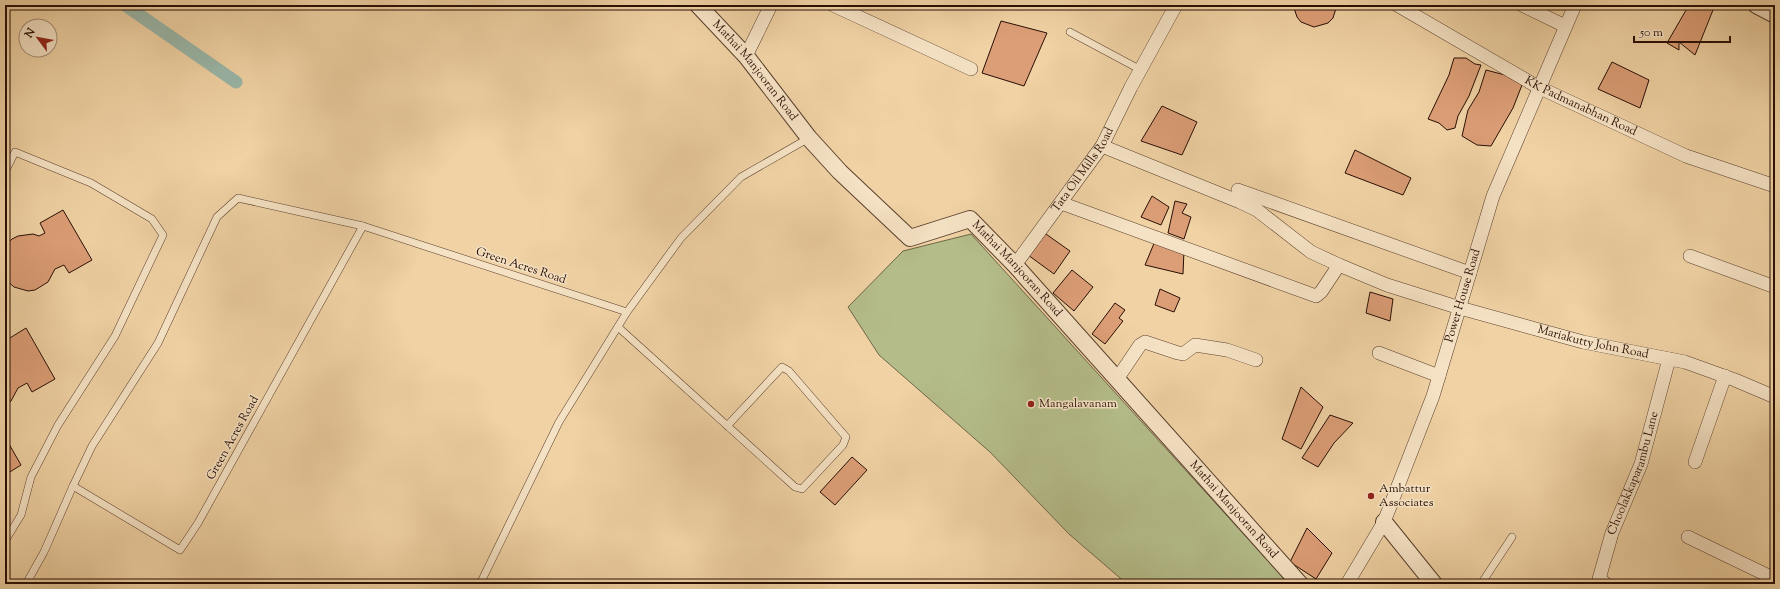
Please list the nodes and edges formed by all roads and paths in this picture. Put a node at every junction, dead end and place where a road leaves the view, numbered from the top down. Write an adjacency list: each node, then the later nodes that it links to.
1 (698, 5): 12 (street, Mathai Manjooran Road)
2 (771, 5): 12 (street)
3 (833, 5): 13 (street)
4 (1176, 5): 14 (street, Tata Oil Mills Road)
5 (1397, 5): 15 (street, KK Padmanabhan Road)
6 (1522, 5): 10 (street)
7 (1575, 5): 10 (street, Power House Road)
8 (1758, 5): 9 (street)
9 (1775, 15)
10 (1566, 26): 15 (street, Power House Road)
11 (1070, 32): 14 (lane)
12 (746, 56): 16 (street, Mathai Manjooran Road)
13 (970, 69)
14 (1141, 70): 17 (street, Tata Oil Mills Road)
15 (1538, 87): 19 (street, KK Padmanabhan Road); 26 (street, Power House Road)
16 (809, 138): 24 (street, Mathai Manjooran Road); 29 (lane)
17 (1102, 146): 20 (street); 21 (street, Tata Oil Mills Road)
18 (5, 172): 44 (lane)
19 (1775, 186)
20 (1239, 196): 25 (street, Mariakutty John Road); 26 (street)
21 (1060, 203): 24 (street, Tata Oil Mills Road); 25 (street)
22 (363, 226): 29 (lane, Green Acres Road); 40 (lane, Green Acres Road); 40 (lane, Green Acres Road)
23 (1690, 256): 27 (street)
24 (1015, 265): 36 (street, Mathai Manjooran Road)
25 (1339, 265): 28 (street, Mariakutty John Road)
26 (1470, 273): 28 (street, Power House Road)
27 (1775, 287)
28 (1460, 308): 32 (street, Mariakutty John Road); 34 (street, Power House Road)
29 (627, 312): 30 (lane)
30 (618, 327): 38 (lane); 47 (lane)
31 (1379, 353): 34 (street)
32 (1669, 359): 35 (street, Mariakutty John Road); 52 (street, Choolakkaparambu Lane)
33 (1256, 360): 36 (street)
34 (1439, 376): 41 (street, Power House Road)
35 (1726, 376): 37 (street, Mariakutty John Road); 39 (street)
36 (1117, 379): 48 (street, Mathai Manjooran Road)
37 (1775, 397)
38 (727, 426): 38 (lane)
39 (1695, 462)
40 (73, 486): 46 (lane, Green Acres Road)
41 (1384, 522): 49 (street, Power House Road); 50 (street)
42 (1512, 537): 51 (lane)
43 (1688, 537): 45 (street)
44 (5, 541)
45 (1775, 579)
46 (26, 584)
47 (480, 584)
48 (1300, 584)
49 (1347, 584)
50 (1434, 584)
51 (1480, 584)
52 (1606, 584)

